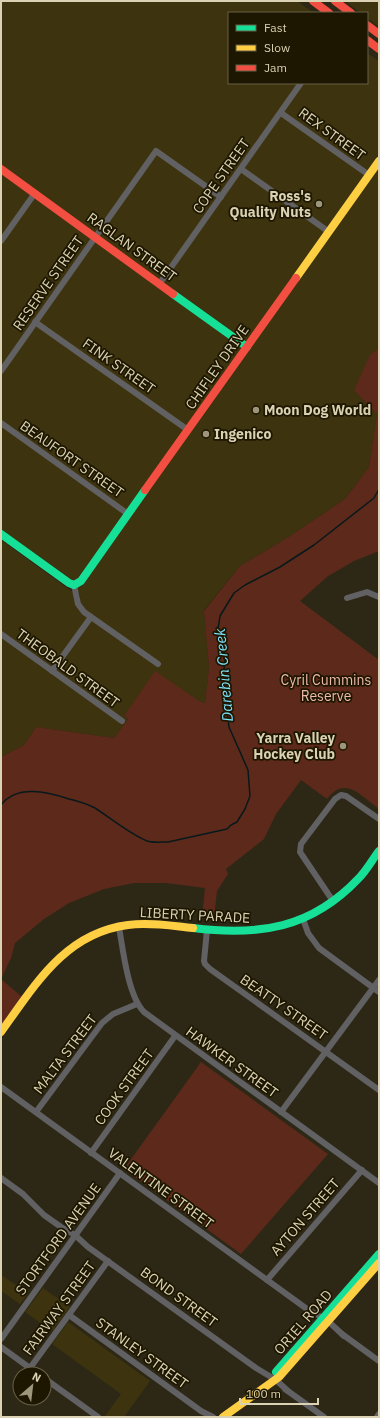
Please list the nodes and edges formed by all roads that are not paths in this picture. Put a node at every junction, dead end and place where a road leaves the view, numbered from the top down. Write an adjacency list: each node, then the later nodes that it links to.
1 (335, 1): 4 (main road)
2 (316, 2): 3 (main road)
3 (328, 12)
4 (350, 12)
5 (368, 26): 6 (main road)
6 (379, 34)
7 (368, 41): 8 (main road)
8 (379, 49)
9 (301, 84): 10 (street, COPE STREET)
10 (281, 112): 13 (street, COPE STREET); 14 (street, REX STREET)
11 (379, 161): 14 (main road, CHIFLEY DRIVE)
12 (1, 169): 15 (main road, RAGLAN STREET)
13 (241, 169): 16 (street, COPE STREET); 17 (street)
14 (369, 176): 17 (main road, CHIFLEY DRIVE)
15 (35, 193): 18 (main road, RAGLAN STREET); 19 (street)
16 (221, 197): 18 (street, RESERVE STREET); 20 (street, COPE STREET)
17 (329, 232): 22 (main road, CHIFLEY DRIVE)
18 (96, 237): 20 (main road, RAGLAN STREET); 21 (street, RESERVE STREET)
19 (1, 241)
20 (160, 283): 22 (main road, RAGLAN STREET)
21 (35, 322): 23 (street, RESERVE STREET); 25 (street, FINK STREET)
22 (247, 347): 25 (main road, CHIFLEY DRIVE)
23 (1, 371)
24 (1, 423): 26 (street, BEAUFORT STREET)
25 (188, 430): 26 (main road, CHIFLEY DRIVE)
26 (128, 514): 28 (main road, CHIFLEY DRIVE)
27 (1, 534): 28 (main road)
28 (74, 585): 31 (street)
29 (379, 597): 30 (street)
30 (347, 598)
31 (91, 617): 33 (street); 34 (street)
32 (1, 634): 34 (street, THEOBALD STREET)
33 (158, 664)
34 (52, 671): 35 (street, THEOBALD STREET)
35 (122, 721)
36 (379, 819): 38 (street)
37 (379, 851): 38 (main road, LIBERTY PARADE)
38 (334, 901): 39 (main road, LIBERTY PARADE)
39 (303, 919): 41 (main road, LIBERTY PARADE); 43 (street)
40 (119, 927): 41 (main road, LIBERTY PARADE); 45 (street, HAWKER STREET); 46 (main road, LIBERTY PARADE)
41 (206, 930): 48 (street, BEATTY STREET)
42 (379, 980): 43 (street)
43 (373, 988): 44 (street); 48 (street)
44 (379, 992)
45 (137, 1004): 47 (street, HAWKER STREET); 51 (street, MALTA STREET)
46 (1, 1032)
47 (176, 1036): 52 (street, HAWKER STREET); 53 (street, COOK STREET)
48 (326, 1051): 50 (street, BEATTY STREET); 52 (street)
49 (1, 1087): 51 (street, VALENTINE STREET)
50 (379, 1090)
51 (36, 1112): 53 (street, VALENTINE STREET)
52 (281, 1112): 54 (street, HAWKER STREET)
53 (91, 1153): 55 (street, VALENTINE STREET)
54 (362, 1170): 57 (street, HAWKER STREET); 62 (street, AYTON STREET)
55 (120, 1173): 58 (street, STORTFORD AVENUE); 62 (street, VALENTINE STREET)
56 (1, 1178): 58 (street, BOND STREET)
57 (379, 1183)
58 (74, 1237): 60 (street, BOND STREET); 65 (street, STORTFORD AVENUE)
59 (379, 1254): 64 (main road, ORIEL ROAD)
60 (108, 1261): 63 (street, FAIRWAY STREET); 70 (street, BOND STREET)
61 (379, 1263): 64 (main road, ORIEL ROAD)
62 (267, 1280): 64 (street, VALENTINE STREET)
63 (69, 1315): 69 (street, FAIRWAY STREET); 72 (street, STANLEY STREET)
64 (325, 1321): 67 (street, VALENTINE STREET); 70 (main road, ORIEL ROAD)
65 (1, 1339)
66 (1, 1347): 68 (street)
67 (379, 1361)
68 (27, 1366)
69 (31, 1366)
70 (273, 1379): 77 (main road, ORIEL ROAD); 78 (street, BOND STREET)
71 (52, 1384): 74 (street)
72 (201, 1410): 75 (street, STANLEY STREET); 76 (street, STANLEY STREET)
73 (379, 1414): 79 (street)
74 (98, 1417)
75 (207, 1417)
76 (213, 1417)
77 (223, 1417)
78 (324, 1417)
79 (376, 1417)

